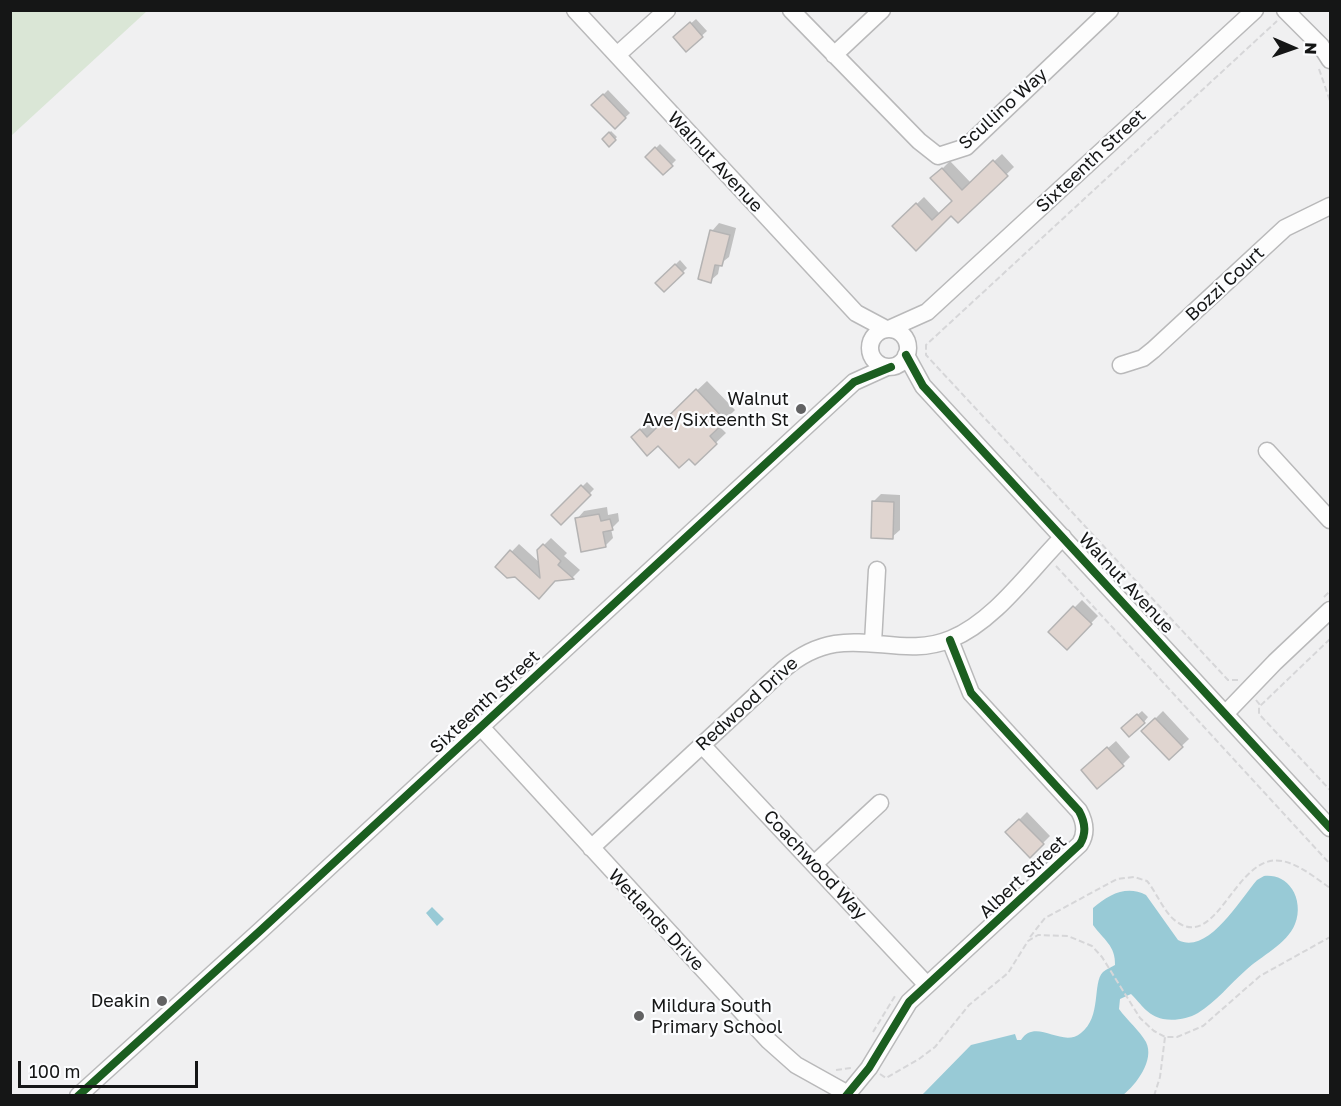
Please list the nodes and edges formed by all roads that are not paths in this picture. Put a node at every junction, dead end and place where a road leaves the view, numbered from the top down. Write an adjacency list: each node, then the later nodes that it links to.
1 (575, 10): 8 (street, Walnut Avenue)
2 (667, 10): 8 (street)
3 (791, 10): 9 (street, Scullino Way)
4 (882, 10): 9 (street)
5 (1110, 10): 9 (street, Scullino Way)
6 (1255, 10): 12 (street, Sixteenth Street)
7 (1282, 19): 10 (street)
8 (616, 55): 13 (street, Walnut Avenue)
9 (834, 55)
10 (1324, 63)
11 (1330, 206): 17 (street, Bozzi Court)
12 (927, 312): 14 (street, Sixteenth Street); 16 (street, Sixteenth Street)
13 (856, 313): 14 (street, Walnut Avenue); 15 (street, Walnut Avenue)
14 (888, 329): 15 (street); 16 (street)
15 (870, 346): 18 (street); 19 (street, Sixteenth Street)
16 (907, 350): 18 (street); 20 (street, Walnut Avenue)
17 (1121, 365)
18 (889, 367): 19 (street, Sixteenth Street); 20 (street, Walnut Avenue)
19 (854, 382): 31 (street, Sixteenth Street)
20 (923, 386): 23 (street, Walnut Avenue)
21 (1267, 451): 22 (street)
22 (1330, 520)
23 (1067, 541): 25 (street, Redwood Drive); 25 (street, Redwood Drive); 30 (street, Walnut Avenue)
24 (877, 570): 28 (street)
25 (1024, 580): 27 (street, Redwood Drive)
26 (1330, 610): 29 (street)
27 (950, 640): 28 (street, Redwood Drive); 37 (street, Albert Street)
28 (873, 643): 32 (street, Redwood Drive)
29 (1275, 662): 30 (street); 30 (street)
30 (1223, 710): 34 (street, Walnut Avenue)
31 (480, 726): 35 (street, Wetlands Drive); 38 (street, Sixteenth Street)
32 (702, 745): 35 (street, Redwood Drive); 36 (street, Coachwood Way)
33 (880, 803): 36 (street)
34 (1330, 828)
35 (591, 848): 41 (street, Wetlands Drive)
36 (814, 864): 37 (street, Coachwood Way)
37 (927, 985): 41 (street, Albert Street)
38 (109, 1069): 39 (street, Sixteenth Street); 40 (street, Sixteenth Street)
39 (78, 1095)
40 (86, 1095)
41 (847, 1095)

